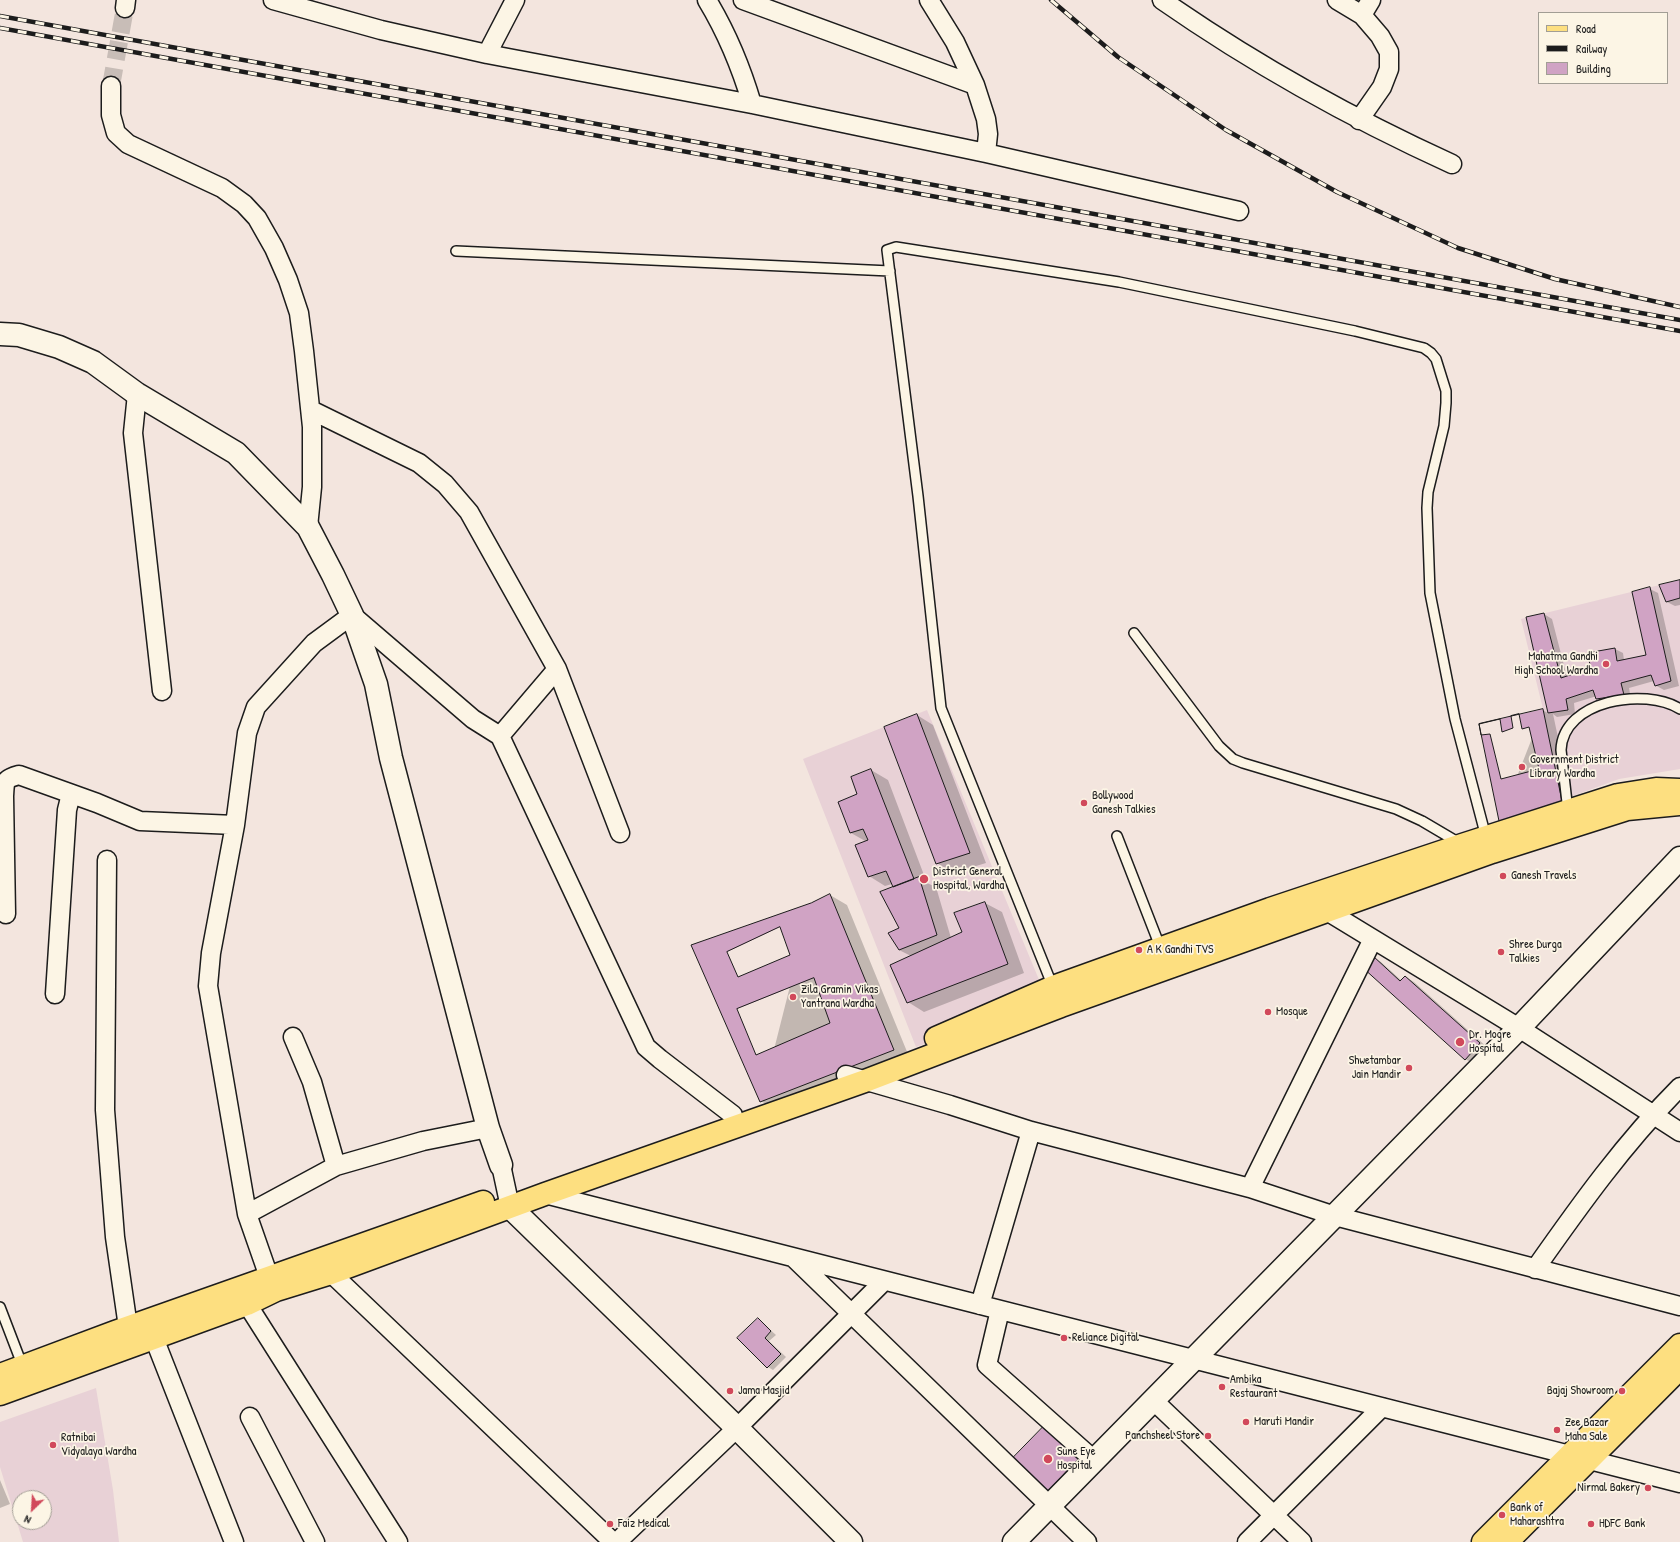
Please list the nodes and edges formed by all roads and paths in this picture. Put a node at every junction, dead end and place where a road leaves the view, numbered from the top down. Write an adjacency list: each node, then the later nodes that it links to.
1 (273, 0): 9 (street)
2 (515, 0): 9 (street)
3 (707, 0): 12 (street)
4 (744, 0): 10 (street)
5 (929, 0): 10 (street)
6 (1162, 0): 13 (street)
7 (1337, 0): 8 (street)
8 (1367, 7): 13 (street)
9 (487, 54): 12 (street)
10 (975, 85): 14 (street)
11 (111, 86): 21 (street)
12 (752, 104): 14 (street)
13 (1359, 120): 15 (street)
14 (986, 153): 16 (street)
15 (1452, 164)
16 (1240, 211)
17 (456, 251): 18 (lane)
18 (890, 271): 36 (lane); 44 (lane)
19 (0, 334): 20 (street)
20 (137, 394): 22 (street); 26 (street)
21 (311, 410): 22 (street); 25 (street)
22 (308, 527): 23 (street)
23 (352, 615): 28 (street); 33 (street); 52 (street)
24 (1134, 633): 37 (lane)
25 (557, 669): 28 (street); 34 (street)
26 (162, 691)
27 (1680, 709): 32 (lane)
28 (500, 736): 50 (street)
29 (1680, 790): 32 (main road)
30 (71, 794): 33 (street); 41 (street); 45 (street)
31 (1680, 804): 40 (main road)
32 (1568, 811): 36 (main road)
33 (235, 825): 60 (street)
34 (620, 833)
35 (1117, 836): 43 (lane)
36 (1486, 837): 37 (main road)
37 (1462, 844): 43 (main road)
38 (1680, 858): 46 (street)
39 (107, 860): 73 (street)
40 (1328, 911): 42 (street); 48 (main road)
41 (6, 914)
42 (1373, 939): 46 (street); 57 (street)
43 (1161, 949): 44 (main road)
44 (1053, 987): 48 (main road)
45 (55, 994)
46 (1519, 1028): 51 (street); 61 (street)
47 (293, 1037): 56 (street)
48 (856, 1078): 50 (main road); 53 (street); 58 (main road)
49 (1680, 1087): 51 (street)
50 (733, 1115): 59 (main road)
51 (1652, 1115): 54 (street); 63 (street)
52 (488, 1128): 55 (street); 56 (street)
53 (1031, 1131): 57 (street); 68 (street)
54 (1680, 1132)
55 (501, 1165): 59 (street)
56 (336, 1166): 60 (street)
57 (1250, 1188): 61 (street)
58 (545, 1194): 59 (main road); 62 (street)
59 (509, 1200): 64 (main road); 65 (main road); 85 (street)
60 (247, 1214): 65 (street)
61 (1335, 1216): 63 (street); 77 (street)
62 (794, 1258): 66 (street); 72 (street)
63 (1536, 1269): 69 (street)
64 (331, 1273): 67 (main road); 94 (street)
65 (269, 1277): 73 (main road)
66 (884, 1281): 68 (street); 72 (street)
67 (247, 1304): 74 (main road); 93 (street)
68 (980, 1305): 71 (street)
69 (1680, 1306)
70 (0, 1307): 78 (lane)
71 (1000, 1310): 77 (street); 87 (street)
72 (852, 1313): 85 (street); 89 (street)
73 (120, 1337): 74 (main road); 76 (main road)
74 (154, 1338): 91 (street)
75 (1680, 1346): 86 (main road)
76 (91, 1351): 78 (main road); 81 (main road)
77 (1194, 1360): 82 (street); 83 (street)
78 (23, 1367): 80 (main road)
79 (1680, 1368): 86 (main road)
80 (0, 1375)
81 (0, 1394)
82 (1154, 1401): 87 (street); 90 (street)
83 (1382, 1407): 86 (street); 90 (street)
84 (250, 1418): 92 (street)
85 (737, 1428): 95 (street); 96 (street)
86 (1580, 1457): 88 (street); 101 (main road); 102 (main road)
87 (1095, 1460): 89 (street)
88 (1680, 1483)
89 (1050, 1506): 97 (street); 98 (street)
90 (1274, 1515): 99 (street); 100 (street)
91 (234, 1542)
92 (314, 1542)
93 (398, 1542)
94 (613, 1542)
95 (617, 1542)
96 (851, 1542)
97 (1014, 1542)
98 (1087, 1542)
99 (1247, 1542)
100 (1302, 1542)
101 (1483, 1542)
102 (1507, 1542)

